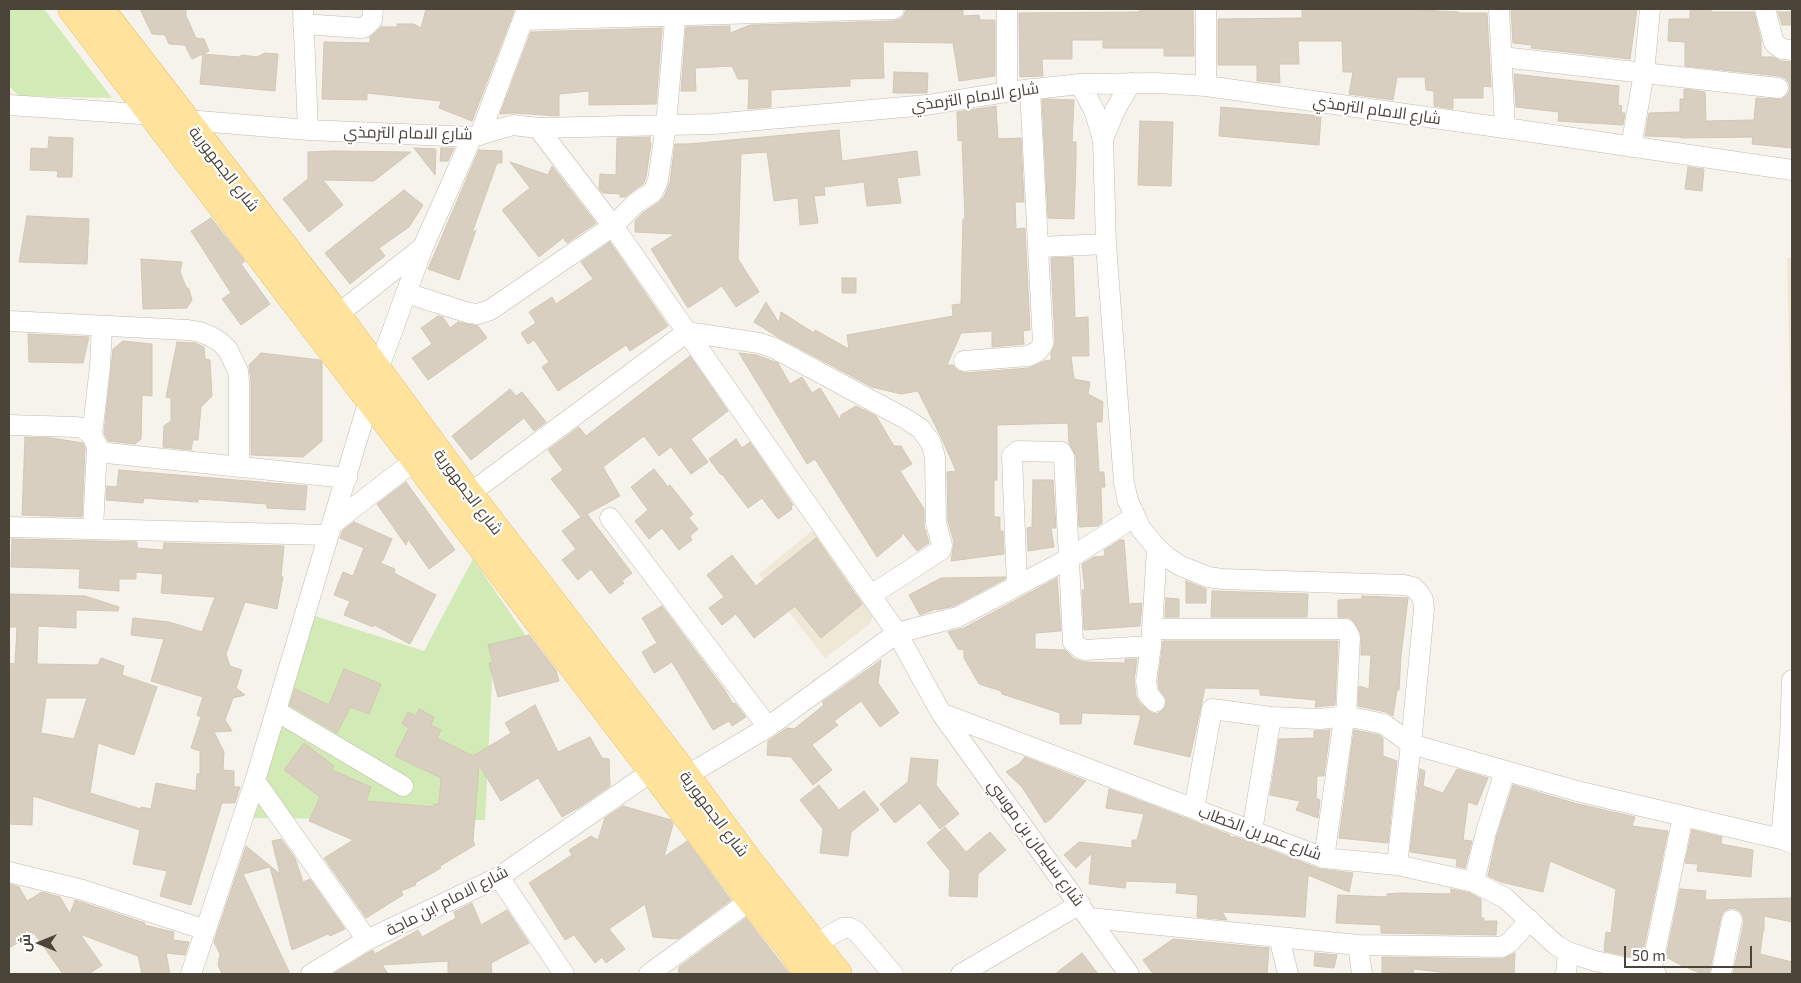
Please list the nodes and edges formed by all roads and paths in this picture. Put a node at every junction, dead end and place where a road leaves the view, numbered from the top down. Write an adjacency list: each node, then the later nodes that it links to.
1 (72, 9): 24 (main road, شارع الجمهورية)
2 (100, 9): 25 (main road, شارع الجمهورية)
3 (374, 9): 13 (street)
4 (894, 9): 10 (street)
5 (1008, 9): 22 (street)
6 (1206, 9): 19 (street)
7 (1499, 9): 15 (street)
8 (1650, 9): 16 (street)
9 (1765, 9): 14 (street)
10 (676, 12): 11 (street); 26 (street)
11 (606, 13): 12 (street)
12 (525, 14): 30 (street)
13 (303, 17): 29 (street)
14 (1792, 50)
15 (1502, 58): 16 (street); 28 (street)
16 (1644, 74): 20 (street); 32 (street)
17 (1130, 83): 18 (street, شارع الامام الترمذي); 19 (street, شارع الامام الترمذي); 31 (street)
18 (1080, 84): 21 (street, شارع الامام الترمذي); 31 (street)
19 (1206, 86): 28 (street, شارع الامام الترمذي)
20 (1778, 88)
21 (1030, 90): 22 (street, شارع الامام الترمذي); 37 (street)
22 (1008, 92): 26 (street, شارع الامام الترمذي)
23 (9, 105): 24 (street, شارع الامام الترمذي)
24 (155, 116): 25 (street, شارع الامام الترمذي); 45 (main road, شارع الجمهورية)
25 (187, 120): 29 (street, شارع الامام الترمذي); 39 (main road, شارع الجمهورية)
26 (666, 124): 27 (street, شارع الامام الترمذي); 34 (street)
27 (538, 128): 30 (street, شارع الامام الترمذي); 34 (street, شارع سليمان بن موسي)
28 (1505, 128): 32 (street, شارع الامام الترمذي)
29 (308, 130): 30 (street, شارع الامام الترمذي)
30 (476, 136): 36 (street)
31 (1102, 139): 35 (street)
32 (1631, 147): 33 (street, شارع الامام الترمذي)
33 (1792, 170)
34 (613, 226): 38 (street); 42 (street, شارع سليمان بن موسي)
35 (1106, 244): 37 (street); 52 (street)
36 (423, 247): 38 (street); 39 (street)
37 (1039, 247): 43 (street)
38 (406, 293): 44 (street)
39 (337, 316): 44 (main road, شارع الجمهورية)
40 (9, 321): 41 (street)
41 (102, 326): 47 (street); 49 (street)
42 (687, 332): 51 (street); 60 (street, شارع سليمان بن موسي); 60 (street)
43 (964, 360)
44 (378, 370): 45 (street); 48 (main road, شارع الجمهورية)
45 (369, 400): 48 (main road, شارع الجمهورية); 50 (street)
46 (9, 425): 47 (street)
47 (94, 443): 49 (street); 55 (street)
48 (425, 453): 51 (main road, شارع الجمهورية); 56 (street); 72 (main road, شارع الجمهورية)
49 (239, 466): 50 (street)
50 (347, 478): 56 (street)
51 (469, 494): 74 (main road, شارع الجمهورية)
52 (1134, 517): 57 (street); 58 (street)
53 (610, 518): 69 (street)
54 (9, 527): 55 (street)
55 (92, 529): 56 (street)
56 (330, 529): 65 (street)
57 (1157, 548): 62 (street); 71 (street)
58 (1068, 559): 59 (street); 59 (street); 62 (street)
59 (1017, 586): 61 (street)
60 (871, 595): 61 (street, شارع سليمان بن موسي)
61 (898, 633): 66 (street, شارع سليمان بن موسي); 69 (street)
62 (1152, 638): 64 (street); 67 (street)
63 (1792, 680): 70 (street)
64 (1155, 702)
65 (276, 711): 75 (street); 76 (street)
66 (941, 714): 77 (street, شارع عمر بن الخطاب); 87 (street, شارع سليمان بن موسي)
67 (1346, 716): 68 (street); 71 (street); 81 (street)
68 (1271, 717): 77 (street); 79 (street)
69 (768, 727): 74 (street)
70 (1791, 741): 80 (street)
71 (1411, 744): 73 (street); 82 (street)
72 (654, 770): 74 (street); 84 (street, شارع الامام ابن ماجة); 86 (main road, شارع الجمهورية)
73 (1505, 770): 78 (street); 85 (street)
74 (686, 776): 93 (main road, شارع الجمهورية)
75 (255, 781): 90 (street); 92 (street)
76 (403, 786)
77 (1194, 809): 79 (street, شارع عمر بن الخطاب)
78 (1683, 816): 80 (street); 96 (street)
79 (1252, 831): 81 (street, شارع عمر بن الخطاب)
80 (1787, 840)
81 (1324, 858): 82 (street, شارع عمر بن الخطاب)
82 (1397, 864): 85 (street, شارع عمر بن الخطاب)
83 (9, 872): 90 (street)
84 (499, 877): 92 (street, شارع الامام ابن ماجة); 99 (street)
85 (1474, 882): 88 (street, شارع عمر بن الخطاب)
86 (751, 900): 100 (street); 101 (main road, شارع الجمهورية)
87 (1085, 911): 91 (street); 104 (street); 105 (street, شارع سليمان بن موسي)
88 (1530, 920): 94 (street); 95 (street, شارع عمر بن الخطاب)
89 (1732, 920): 109 (street)
90 (206, 930): 97 (street)
91 (1279, 937): 94 (street); 106 (street)
92 (367, 940): 98 (street, شارع الامام ابن ماجة)
93 (815, 944): 102 (main road, شارع الجمهورية); 103 (street)
94 (1358, 945): 107 (street)
95 (1568, 952): 96 (street, شارع عمر بن الخطاب); 108 (street)
96 (1653, 973)
97 (191, 974)
98 (311, 974)
99 (564, 974)
100 (649, 974)
101 (809, 974)
102 (838, 974)
103 (893, 974)
104 (961, 974)
105 (1129, 974)
106 (1288, 974)
107 (1362, 974)
108 (1566, 974)
109 (1721, 974)

